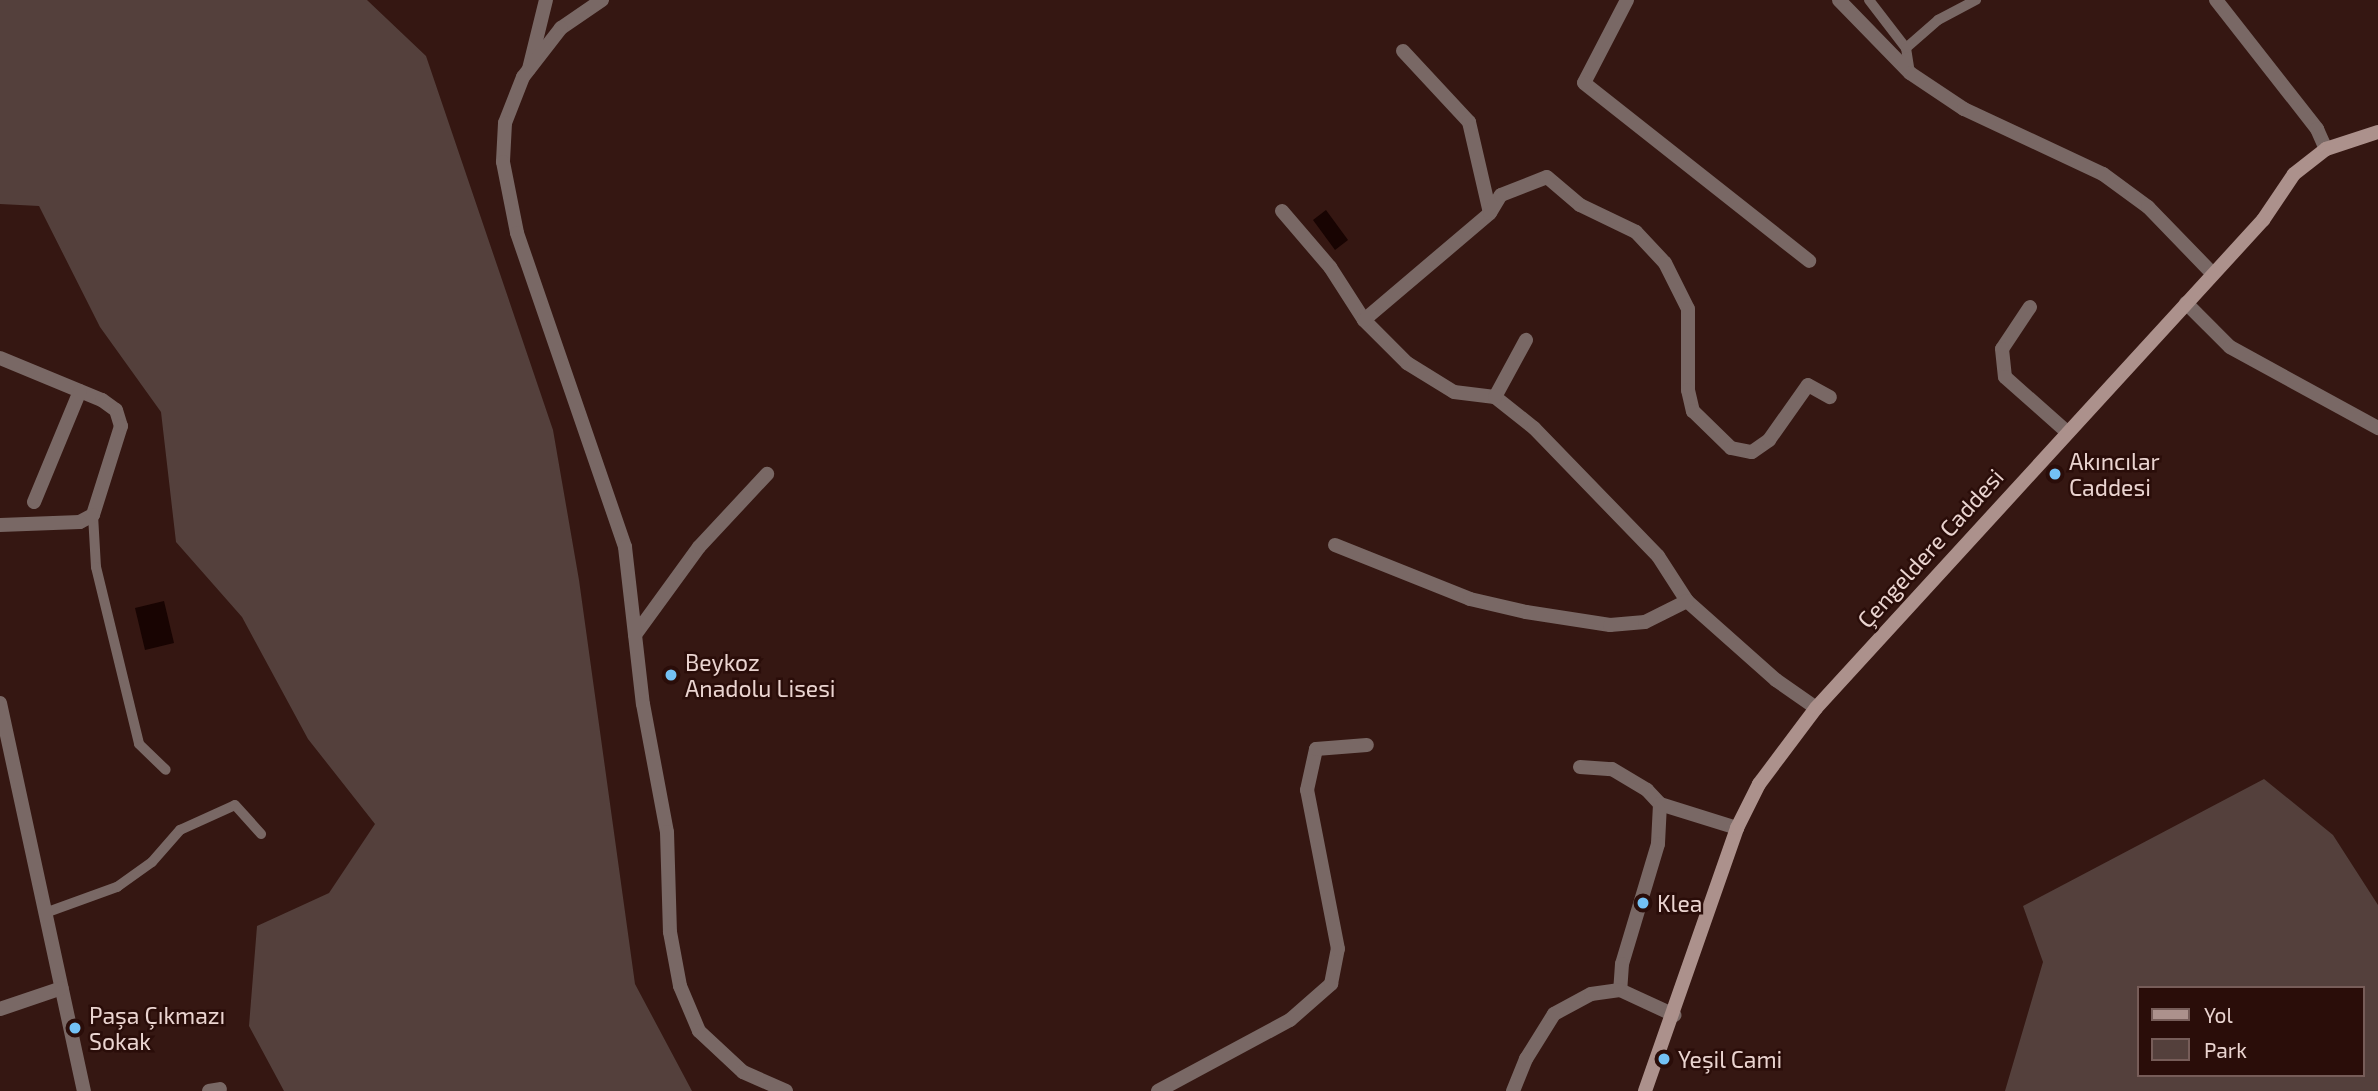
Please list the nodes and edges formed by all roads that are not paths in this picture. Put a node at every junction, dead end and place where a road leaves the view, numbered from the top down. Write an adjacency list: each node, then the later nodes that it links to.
1 (547, 0): 10 (street)
2 (602, 0): 10 (street)
3 (1627, 0): 16 (street)
4 (1839, 0): 11 (street)
5 (1869, 0): 8 (lane)
6 (1976, 0): 8 (lane)
7 (2216, 0): 13 (street)
8 (1906, 48): 11 (lane)
9 (1403, 51): 15 (street)
10 (529, 69): 34 (street)
11 (1910, 74): 17 (street)
12 (2378, 132): 13 (main road, Çengeldere Caddesi)
13 (2326, 149): 17 (main road, Çengeldere Caddesi)
14 (1282, 211): 20 (street)
15 (1490, 213): 20 (street); 25 (street)
16 (1809, 261)
17 (2213, 274): 18 (main road, Çengeldere Caddesi)
18 (2186, 303): 26 (street); 27 (main road, Çengeldere Caddesi)
19 (2030, 307): 27 (street)
20 (1364, 320): 24 (street)
21 (1527, 340): 24 (street)
22 (1, 361): 23 (street)
23 (80, 391): 29 (street); 30 (street)
24 (1494, 397): 33 (street)
25 (1830, 397)
26 (2378, 428)
27 (2067, 432): 36 (main road, Çengeldere Caddesi)
28 (766, 474): 34 (street)
29 (34, 502)
30 (93, 515): 31 (street); 40 (lane)
31 (0, 525)
32 (1335, 545): 33 (street)
33 (1687, 601): 36 (street)
34 (635, 635): 50 (street)
35 (0, 703): 37 (street)
36 (1816, 708): 42 (main road, Çengeldere Caddesi)
37 (2, 720): 44 (street)
38 (1367, 745): 51 (street)
39 (1580, 767): 41 (street)
40 (166, 770)
41 (1660, 804): 42 (street); 46 (street)
42 (1737, 828): 48 (main road, Çengeldere Caddesi)
43 (261, 834): 44 (lane)
44 (45, 913): 45 (street)
45 (62, 988): 47 (street); 49 (street)
46 (1620, 990): 48 (street); 52 (street)
47 (0, 1009)
48 (1674, 1015): 53 (main road, Çengeldere Caddesi)
49 (84, 1091)
50 (786, 1091)
51 (1158, 1091)
52 (1513, 1091)
53 (1645, 1091)

